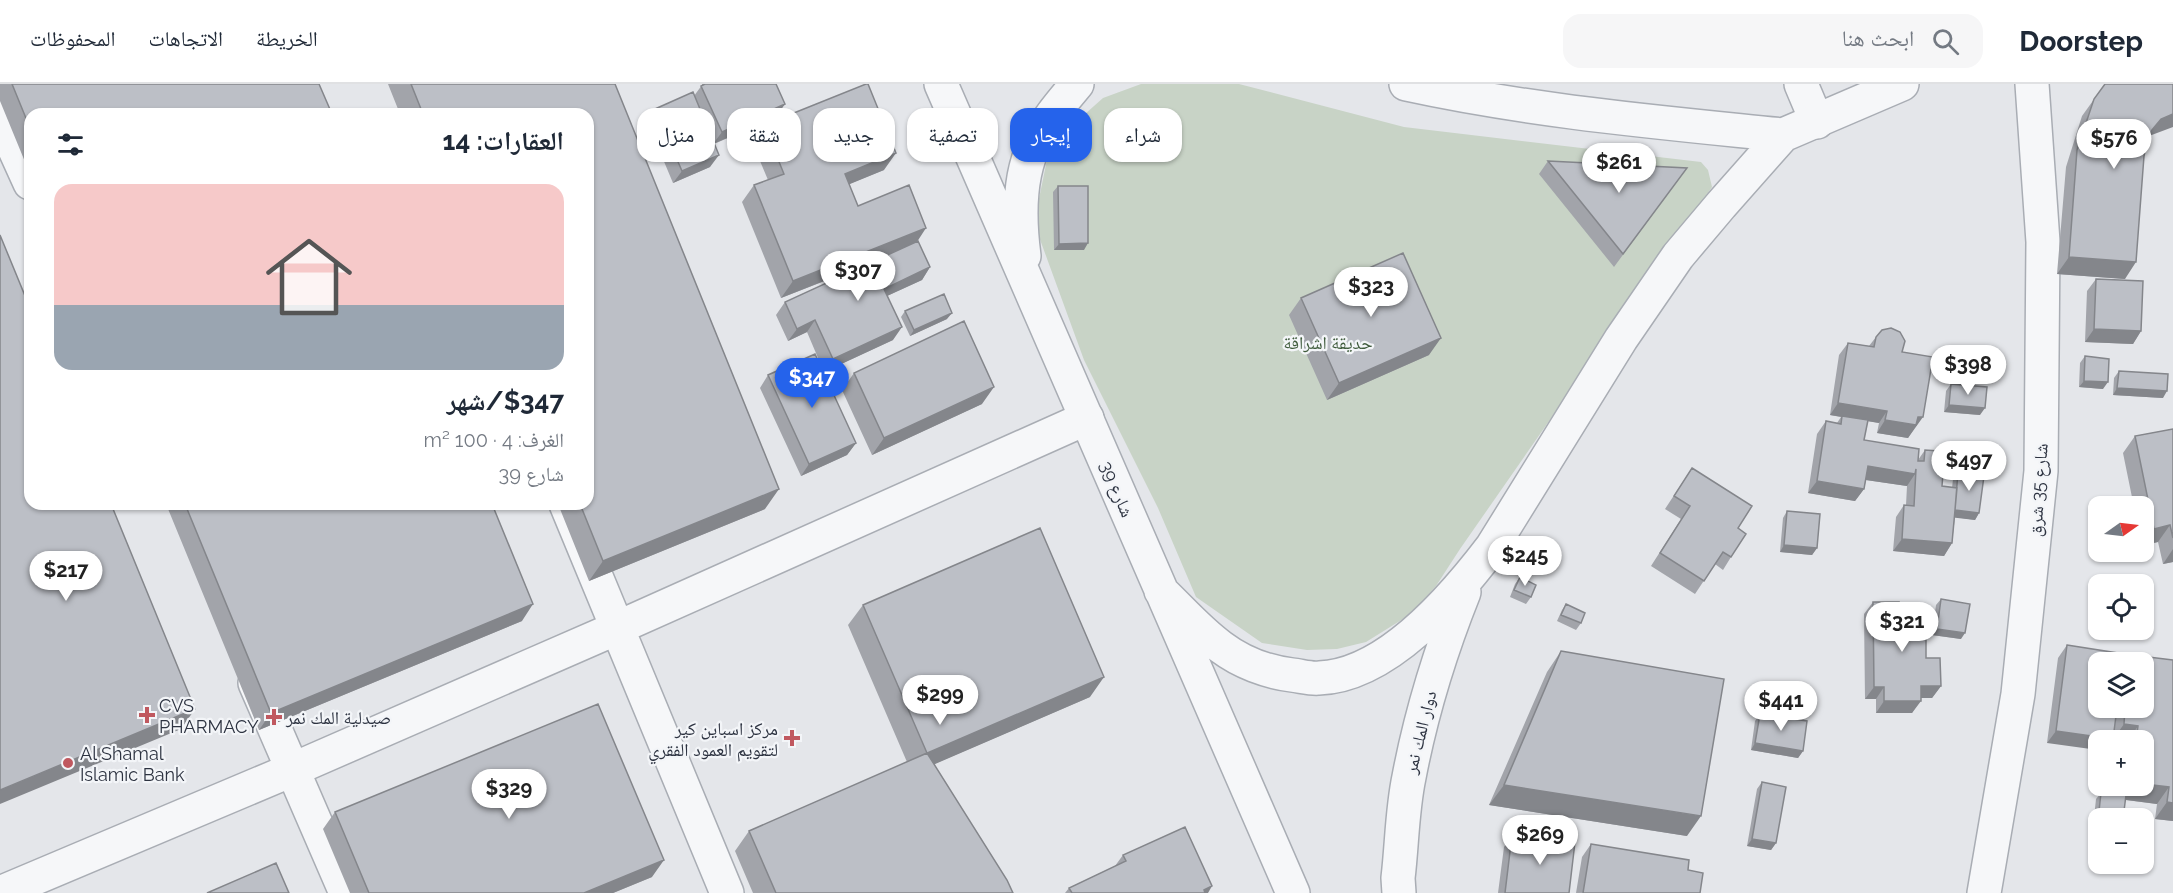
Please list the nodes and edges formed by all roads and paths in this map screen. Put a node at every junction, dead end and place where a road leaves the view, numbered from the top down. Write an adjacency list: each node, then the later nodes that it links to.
1 (941, 84): 11 (street, شارع 39)
2 (1077, 84): 11 (street)
3 (1406, 84): 9 (street)
4 (1801, 84): 8 (street)
5 (1902, 84): 8 (street)
6 (2032, 84): 24 (street, شارع 35 شرق)
7 (0, 117): 10 (street)
8 (1817, 122): 9 (street)
9 (1783, 135): 14 (street)
10 (24, 170)
11 (1027, 280): 12 (street, شارع 39)
12 (1087, 418): 15 (street, شارع 39); 16 (street)
13 (568, 510): 16 (street)
14 (1470, 576): 15 (street); 23 (street, دوار المك نمر)
15 (1161, 591): 22 (street, شارع 39)
16 (617, 628): 18 (street); 21 (street)
17 (242, 652): 18 (street)
18 (294, 769): 19 (street); 20 (street)
19 (0, 893)
20 (346, 893)
21 (728, 893)
22 (1293, 893)
23 (1399, 893)
24 (1984, 893)

